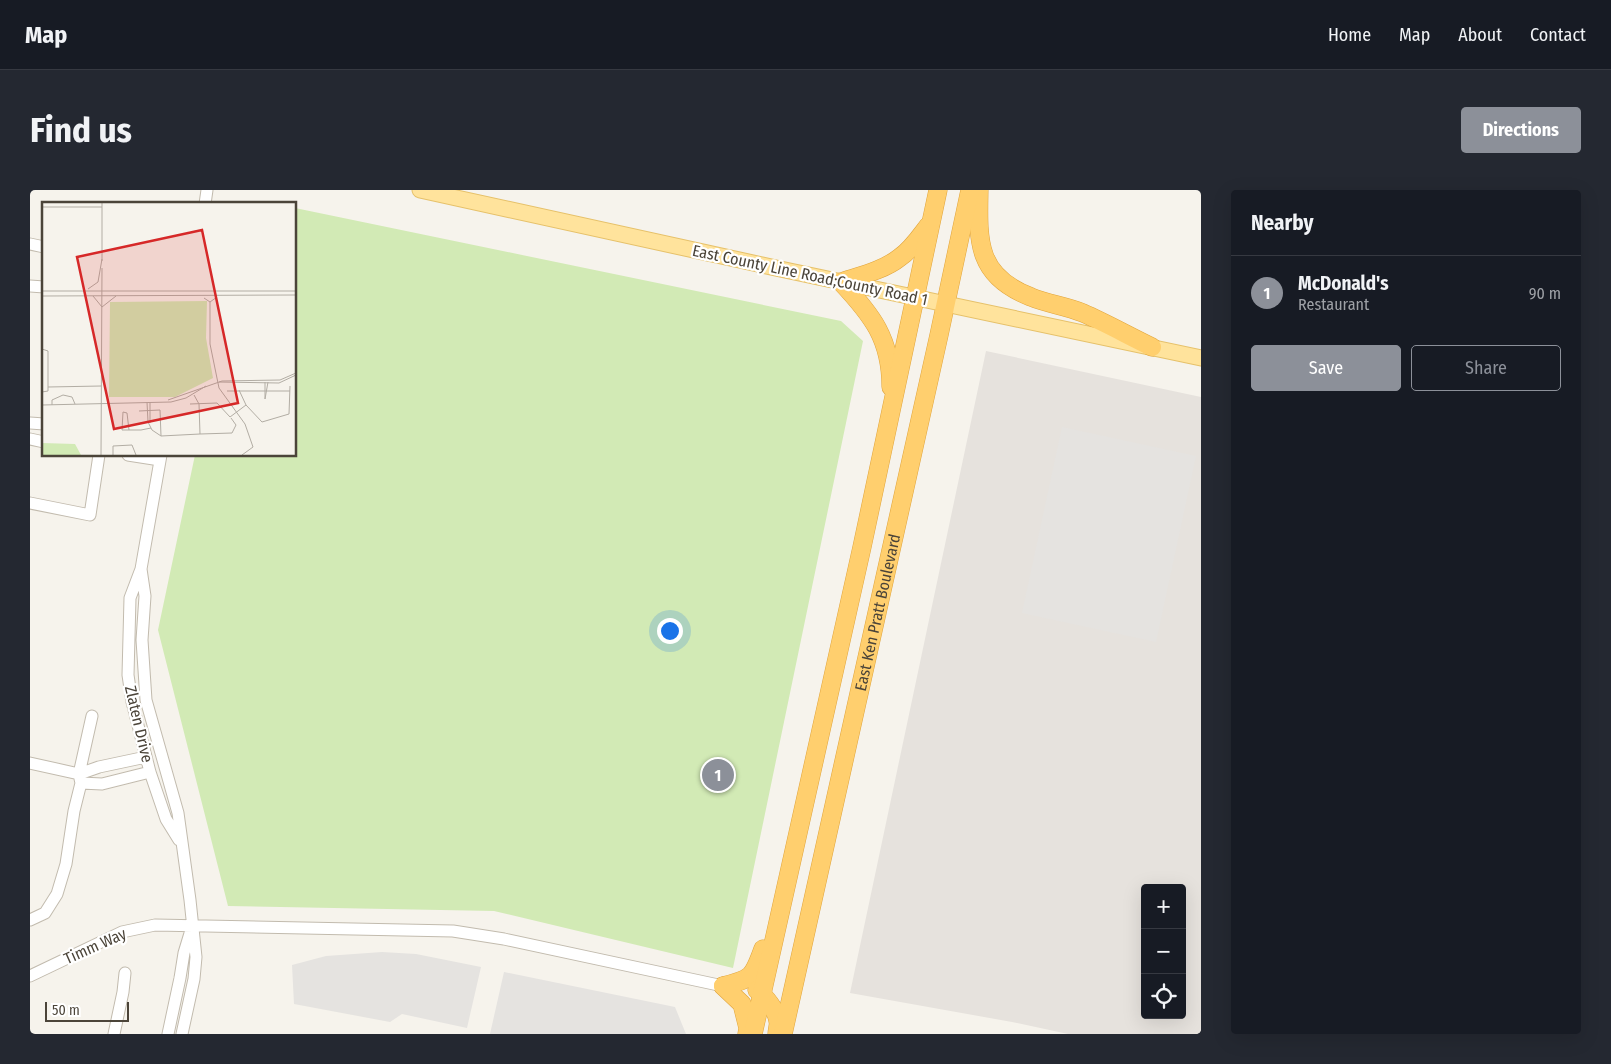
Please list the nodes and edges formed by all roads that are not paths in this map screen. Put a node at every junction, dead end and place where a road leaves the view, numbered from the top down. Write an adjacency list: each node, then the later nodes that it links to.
1 (420, 190): 6 (main road, East County Line Road;County Road 1)
2 (938, 190): 5 (highway, East Ken Pratt Boulevard)
3 (970, 190): 8 (highway, East Ken Pratt Boulevard)
4 (979, 190): 9 (highway)
5 (932, 220): 6 (highway); 7 (highway, East Ken Pratt Boulevard)
6 (841, 282): 7 (main road, East County Line Road;County Road 1); 11 (highway)
7 (916, 298): 8 (main road, East County Line Road;County Road 1); 11 (highway, East Ken Pratt Boulevard)
8 (946, 304): 9 (main road, East County Line Road;County Road 1); 41 (highway, East Ken Pratt Boulevard)
9 (1152, 347): 10 (main road, East County Line Road;County Road 1)
10 (1201, 358)
11 (892, 410): 27 (highway, East Ken Pratt Boulevard)
12 (30, 423): 13 (street)
13 (42, 424)
14 (99, 456): 17 (street)
15 (139, 456): 16 (street)
16 (161, 458): 18 (street, Zlaten Drive)
17 (30, 503)
18 (141, 569): 20 (street, Zlaten Drive); 26 (street, Zlaten Drive)
19 (92, 716): 24 (street)
20 (146, 757): 22 (street); 23 (street, Zlaten Drive)
21 (30, 763): 24 (street)
22 (115, 763): 24 (street); 25 (street)
23 (150, 772): 25 (street); 26 (street, Zlaten Drive)
24 (80, 778): 25 (street); 28 (street)
25 (119, 779)
26 (182, 844): 29 (street, Zlaten Drive)
27 (790, 868): 32 (highway); 34 (highway, East Ken Pratt Boulevard)
28 (30, 920)
29 (192, 926): 31 (street, Timm Way); 33 (street, Timm Way); 36 (street, Zlaten Drive); 37 (street, Zlaten Drive)
30 (125, 974): 35 (street)
31 (30, 976)
32 (744, 981): 33 (highway); 34 (highway)
33 (723, 986): 38 (highway)
34 (762, 994): 39 (highway, East Ken Pratt Boulevard); 40 (highway)
35 (114, 1034)
36 (168, 1034)
37 (182, 1034)
38 (747, 1034)
39 (753, 1034)
40 (777, 1034)
41 (783, 1034)

